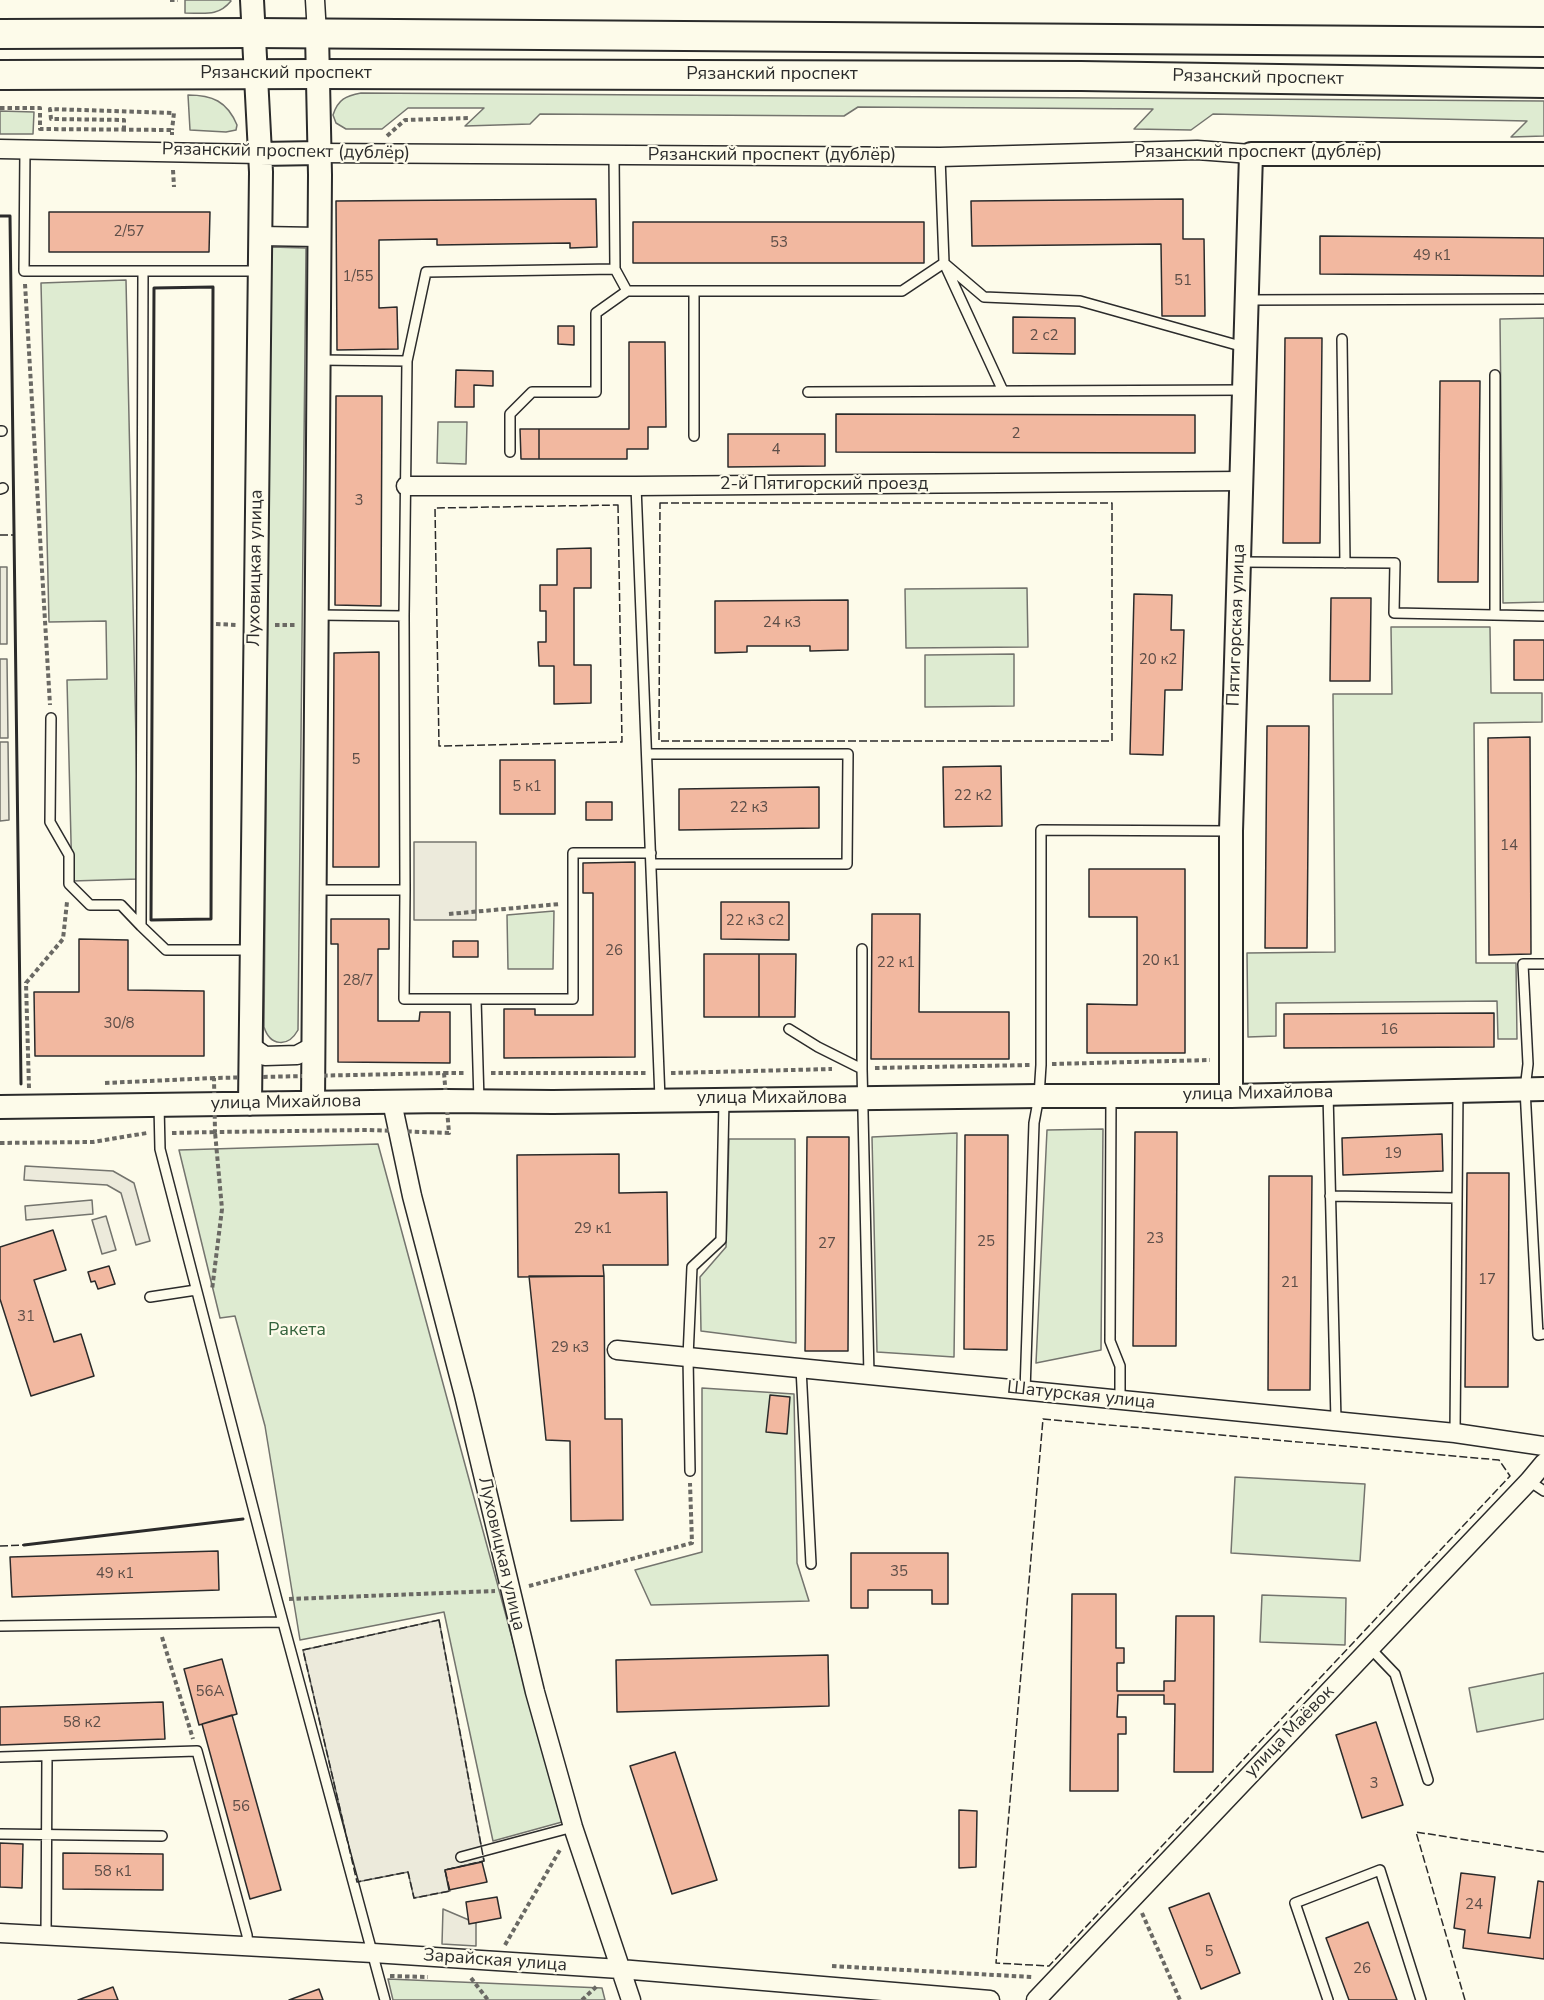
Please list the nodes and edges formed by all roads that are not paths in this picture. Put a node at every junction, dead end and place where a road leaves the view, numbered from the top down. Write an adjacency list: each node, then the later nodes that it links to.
1 (252, 0): 3 (street, Луховицкая улица)
2 (315, 0): 5 (street)
3 (254, 33): 4 (main road, Рязанский проспект); 5 (main road, Рязанский проспект); 9 (street, Луховицкая улица)
4 (0, 34)
5 (316, 34): 6 (main road, Рязанский проспект); 7 (street)
6 (1544, 42)
7 (317, 74): 9 (main road, Рязанский проспект); 10 (main road, Рязанский проспект); 14 (street)
8 (0, 75): 9 (main road, Рязанский проспект)
9 (256, 75): 13 (street, Луховицкая улица)
10 (1544, 83)
11 (0, 149): 12 (street, Рязанский проспект (дублёр))
12 (25, 149): 13 (street, Рязанский проспект (дублёр)); 23 (lane)
13 (260, 153): 14 (street, Рязанский проспект (дублёр)); 19 (street, Луховицкая улица)
14 (319, 153): 17 (street, Рязанский проспект (дублёр)); 20 (street)
15 (1251, 154): 16 (street, Рязанский проспект (дублёр)); 18 (street, Рязанский проспект (дублёр)); 28 (street, Пятигорская улица)
16 (1544, 154)
17 (614, 155): 18 (street, Рязанский проспект (дублёр)); 22 (lane)
18 (940, 157): 21 (lane)
19 (260, 236): 20 (street); 24 (street, Луховицкая улица)
20 (319, 237): 31 (street)
21 (944, 262): 26 (lane); 30 (lane); 35 (lane)
22 (615, 269): 25 (lane); 32 (lane)
23 (143, 271): 24 (lane); 55 (lane)
24 (260, 271): 57 (street, Луховицкая улица)
25 (627, 291): 26 (lane); 38 (lane)
26 (694, 291): 37 (lane)
27 (1544, 299): 28 (lane)
28 (1246, 300): 30 (street, Пятигорская улица)
29 (1342, 339): 43 (lane)
30 (1245, 347): 34 (street, Пятигорская улица)
31 (318, 360): 32 (lane); 44 (street)
32 (407, 361): 40 (lane)
33 (1495, 375): 45 (lane)
34 (1244, 390): 35 (lane); 39 (street, Пятигорская улица)
35 (1003, 391): 36 (lane)
36 (808, 392)
37 (694, 436)
38 (510, 452)
39 (1242, 481): 41 (street, 2-й Пятигорский проезд); 42 (street, Пятигорская улица)
40 (406, 486): 41 (street, 2-й Пятигорский проезд); 46 (lane)
41 (636, 486): 49 (lane)
42 (1239, 562): 43 (lane); 50 (street, Пятигорская улица)
43 (1345, 563): 45 (lane)
44 (317, 615): 46 (lane); 53 (street)
45 (1495, 615): 47 (lane)
46 (404, 616): 54 (lane)
47 (1544, 616)
48 (51, 718): 55 (lane)
49 (647, 754): 51 (lane); 52 (lane)
50 (1231, 831): 67 (lane); 69 (street, Пятигорская улица)
51 (651, 853): 52 (lane); 59 (lane)
52 (651, 864): 71 (lane)
53 (315, 890): 54 (lane); 62 (street)
54 (405, 890): 59 (lane)
55 (141, 926): 57 (lane)
56 (862, 949): 63 (lane)
57 (252, 950): 61 (street, Луховицкая улица)
58 (1544, 964): 64 (lane)
59 (476, 999): 73 (lane)
60 (789, 1029): 63 (lane)
61 (251, 1046): 62 (street); 76 (street, Луховицкая улица)
62 (314, 1046): 75 (street)
63 (862, 1068): 70 (lane)
64 (1535, 1089): 65 (street, улица Михайлова); 83 (lane)
65 (1458, 1090): 66 (street, улица Михайлова); 80 (lane)
66 (1328, 1093): 69 (street, улица Михайлова); 79 (lane)
67 (1039, 1096): 68 (street, улица Михайлова); 70 (street, улица Михайлова); 88 (lane)
68 (1111, 1096): 69 (street, улица Михайлова); 89 (lane)
69 (1231, 1096)
70 (864, 1098): 72 (street, улица Михайлова); 87 (lane)
71 (660, 1099): 72 (street, улица Михайлова); 73 (street, улица Михайлова)
72 (724, 1100): 85 (lane)
73 (479, 1101): 74 (street, улица Михайлова)
74 (392, 1102): 75 (street, улица Михайлова); 103 (street, Луховицкая улица)
75 (313, 1103): 76 (street, улица Михайлова)
76 (250, 1104): 77 (street, улица Михайлова)
77 (159, 1105): 78 (street, улица Михайлова); 81 (lane)
78 (0, 1107)
79 (1330, 1196): 80 (lane); 90 (lane)
80 (1457, 1198): 91 (lane)
81 (196, 1290): 82 (lane); 97 (lane)
82 (150, 1297)
83 (1544, 1334)
84 (617, 1350): 85 (street, Шатурская улица)
85 (688, 1357): 86 (street, Шатурская улица); 94 (lane)
86 (801, 1368): 87 (street, Шатурская улица); 96 (lane)
87 (869, 1375): 88 (street, Шатурская улица)
88 (1025, 1391): 89 (street, Шатурская улица)
89 (1120, 1400): 90 (street, Шатурская улица)
90 (1336, 1421): 91 (street, Шатурская улица)
91 (1455, 1433): 92 (street, Шатурская улица)
92 (1544, 1446)
93 (1544, 1463): 95 (street, улица Маёвок)
94 (690, 1471)
95 (1537, 1486): 99 (street, улица Маёвок)
96 (811, 1564)
97 (283, 1622): 98 (lane); 111 (lane)
98 (0, 1626)
99 (1370, 1648): 102 (lane); 116 (street, улица Маёвок)
100 (47, 1756): 101 (lane); 105 (lane); 110 (lane)
101 (0, 1757)
102 (1428, 1780)
103 (573, 1827): 107 (lane); 112 (street, Луховицкая улица)
104 (0, 1834): 105 (lane)
105 (47, 1834): 106 (lane); 109 (lane)
106 (162, 1836)
107 (461, 1857)
108 (0, 1933): 109 (street, Зарайская улица)
109 (46, 1936): 110 (street, Зарайская улица)
110 (248, 1946): 111 (street, Зарайская улица)
111 (373, 1953): 112 (street, Зарайская улица); 113 (lane)
112 (620, 1969): 114 (street, Луховицкая улица); 115 (street, Зарайская улица)
113 (385, 2000)
114 (630, 2000)
115 (990, 2000)
116 (1036, 2000)
117 (1329, 2000): 118 (lane)
118 (1421, 2000)

